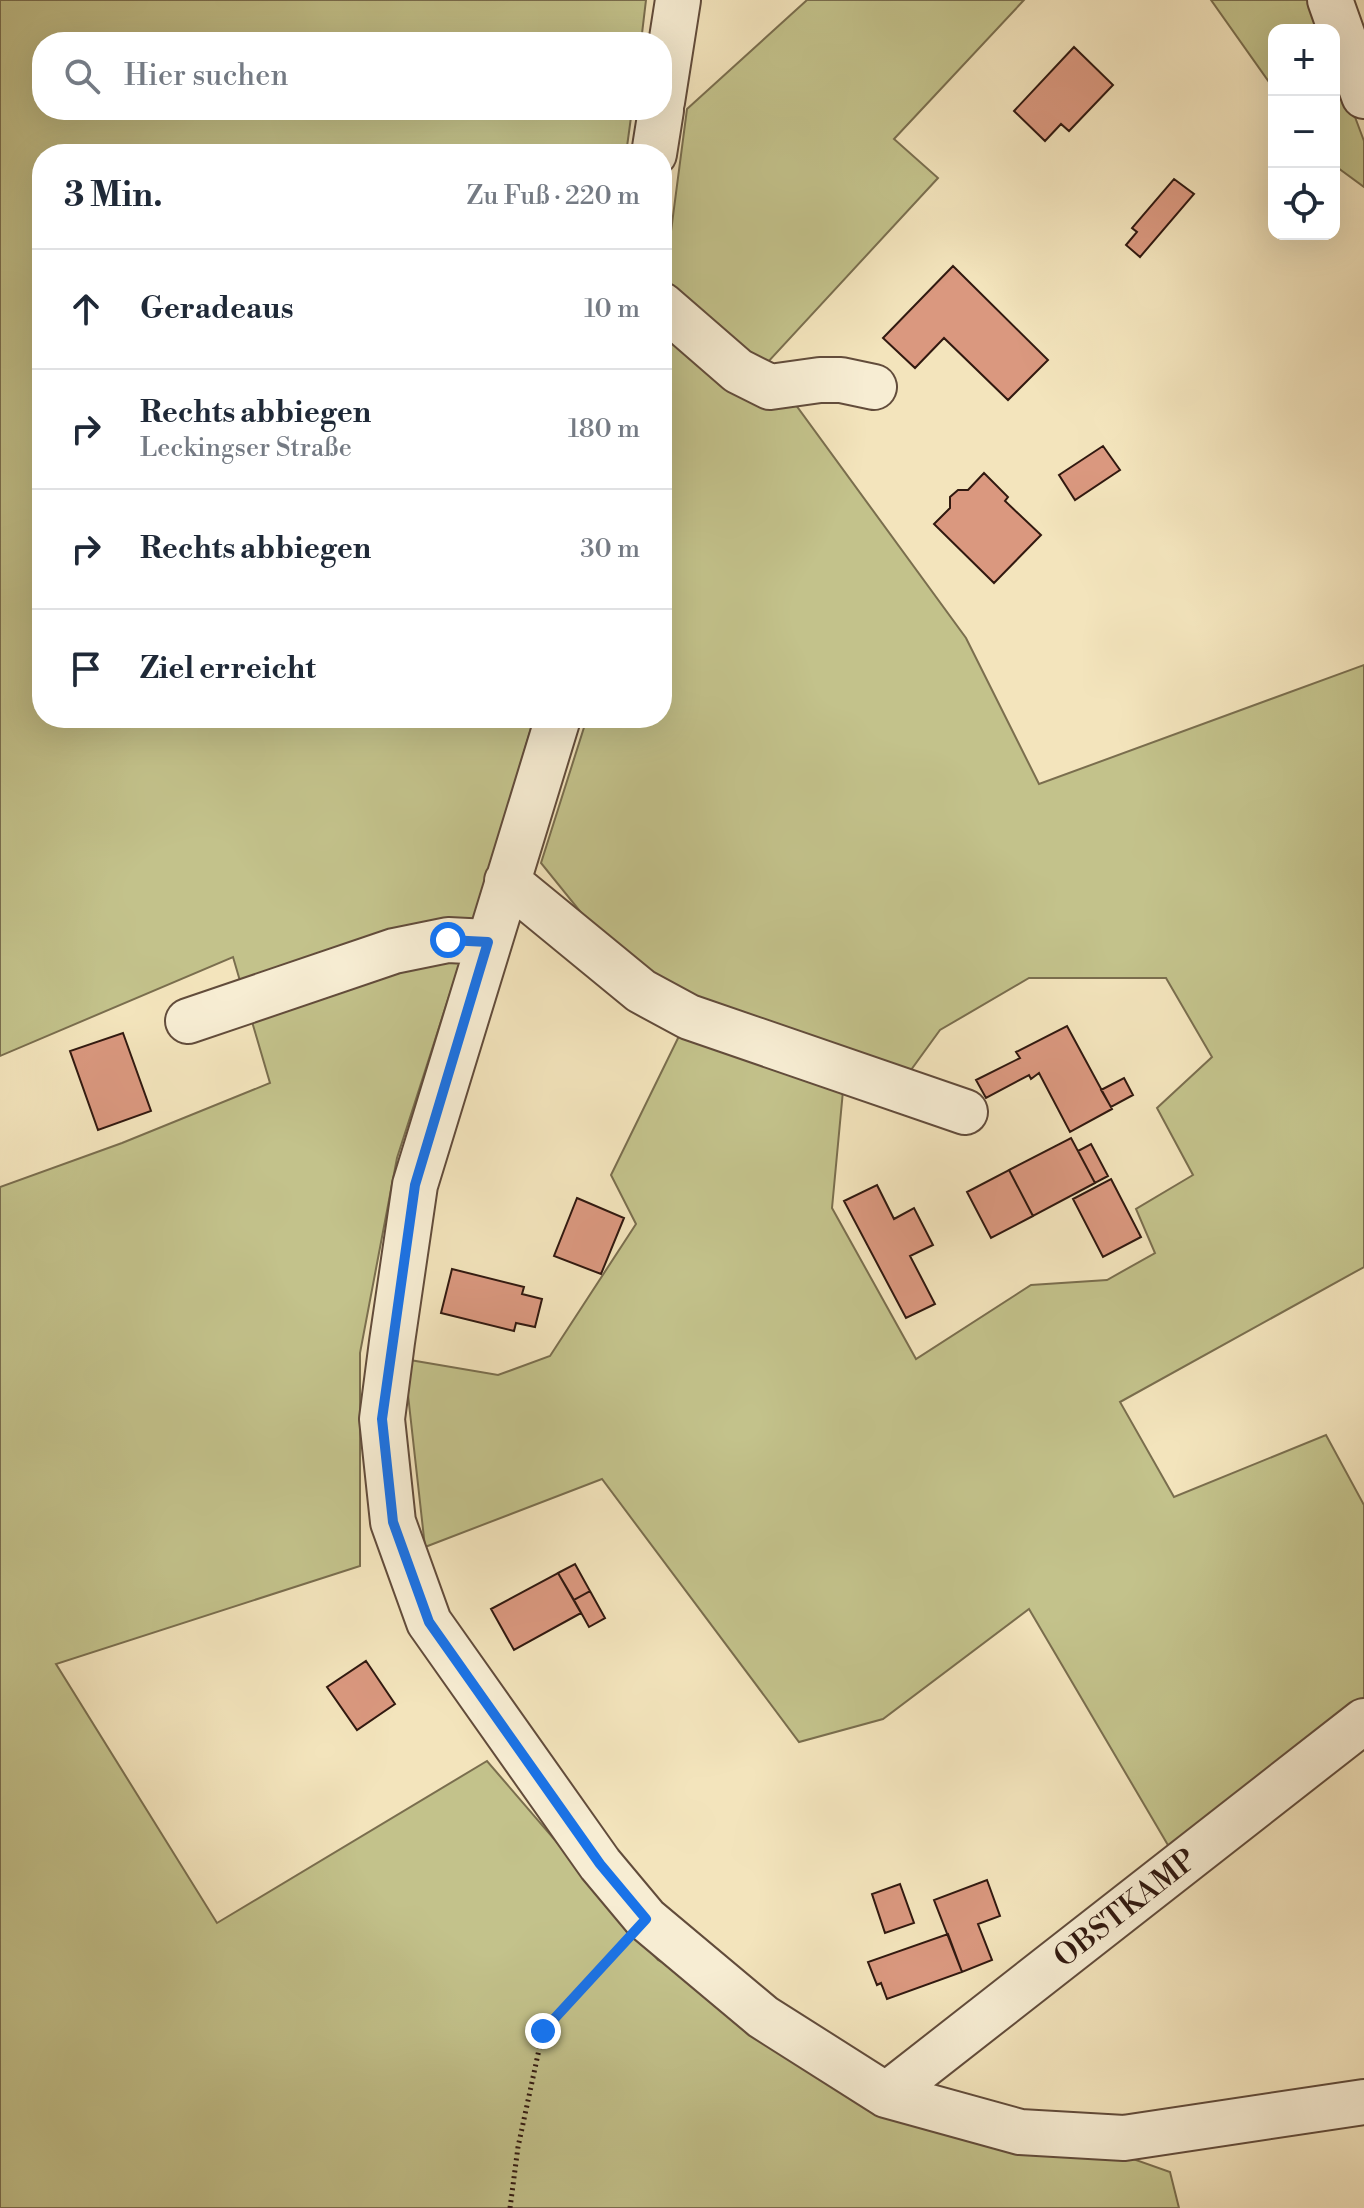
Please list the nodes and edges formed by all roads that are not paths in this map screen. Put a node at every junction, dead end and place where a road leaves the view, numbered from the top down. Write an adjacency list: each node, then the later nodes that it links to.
1 (678, 0): 3 (street)
2 (1330, 0): 4 (street)
3 (672, 38)
4 (1364, 96)
5 (659, 120): 6 (street)
6 (656, 144)
7 (672, 314): 8 (street)
8 (874, 387)
9 (555, 728): 10 (street)
10 (507, 881): 11 (street); 13 (street)
11 (488, 942): 12 (street); 15 (street)
12 (188, 1021)
13 (965, 1112)
14 (1364, 1721): 15 (street, OBSTKAMP)
15 (886, 2095): 16 (street)
16 (1364, 2102)

